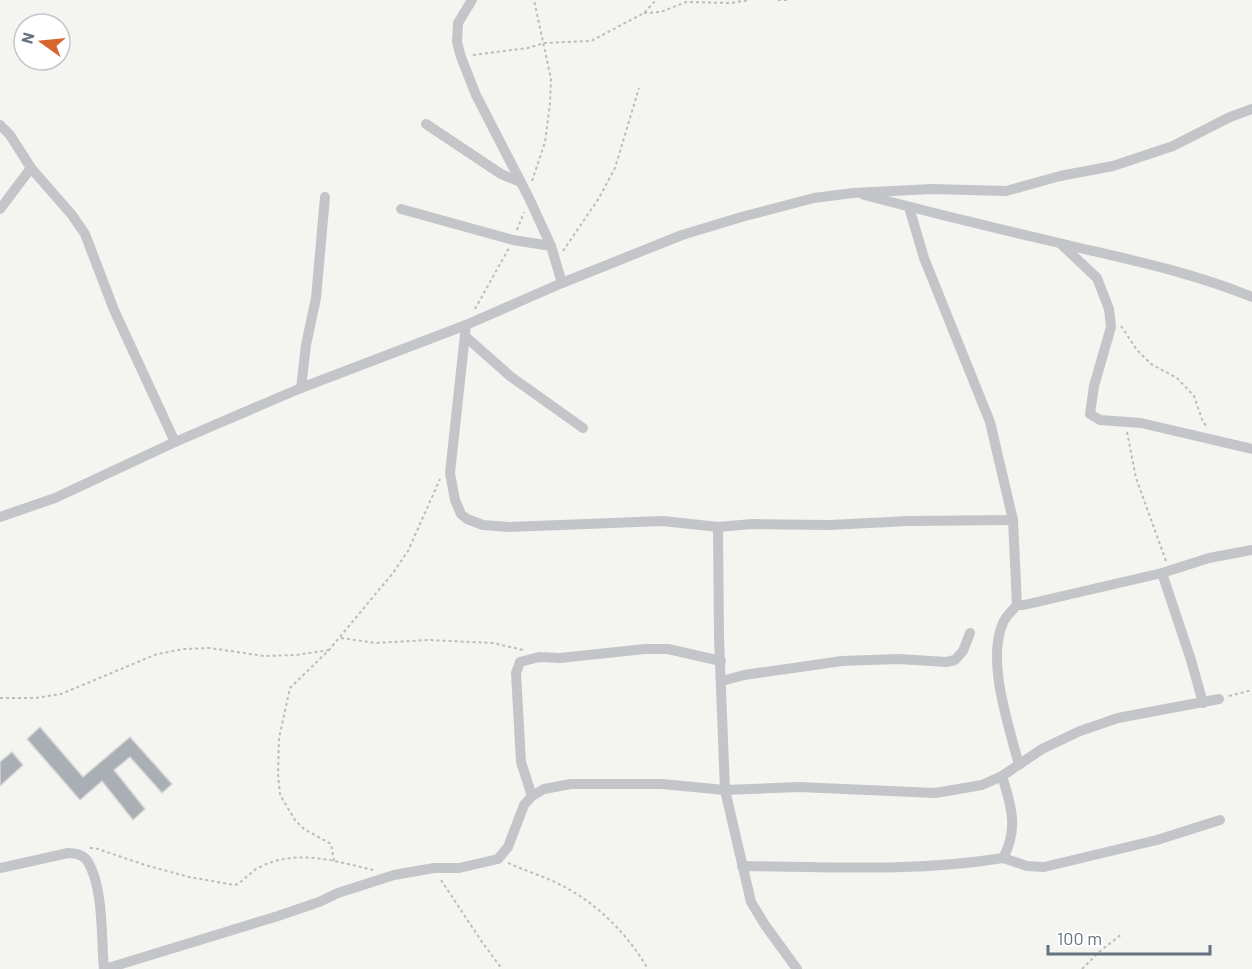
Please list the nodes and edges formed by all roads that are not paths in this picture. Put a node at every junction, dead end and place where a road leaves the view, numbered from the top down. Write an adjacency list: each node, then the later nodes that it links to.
1 (472, 0): 6 (street)
2 (1252, 109): 7 (street)
3 (426, 124): 6 (street)
4 (0, 125): 5 (street)
5 (31, 168): 10 (street); 20 (street)
6 (520, 182): 13 (street)
7 (853, 193): 9 (street); 14 (street)
8 (325, 197): 18 (street)
9 (909, 207): 12 (street); 23 (street)
10 (0, 209)
11 (401, 210): 13 (street)
12 (1060, 244): 15 (street); 21 (street)
13 (551, 246): 14 (street)
14 (562, 282): 16 (street)
15 (1252, 297)
16 (466, 325): 17 (street); 18 (street)
17 (466, 337): 19 (street); 24 (street)
18 (302, 388): 20 (street)
19 (583, 428)
20 (175, 442): 22 (street)
21 (1252, 449)
22 (0, 518)
23 (1012, 520): 24 (street); 27 (street)
24 (718, 527): 29 (street)
25 (1252, 550): 26 (street)
26 (1166, 572): 27 (street); 32 (street)
27 (1017, 605): 33 (street)
28 (970, 633): 30 (street)
29 (721, 661): 30 (street); 36 (street)
30 (722, 681): 35 (street)
31 (1219, 699): 32 (street)
32 (1203, 703): 33 (street)
33 (1019, 765): 34 (street)
34 (1002, 776): 35 (street); 38 (street)
35 (725, 790): 36 (street); 39 (street)
36 (532, 796): 41 (street)
37 (1220, 820): 38 (street)
38 (1003, 858): 39 (street)
39 (742, 866): 42 (street)
40 (0, 868): 41 (street)
41 (105, 969)
42 (797, 969)

